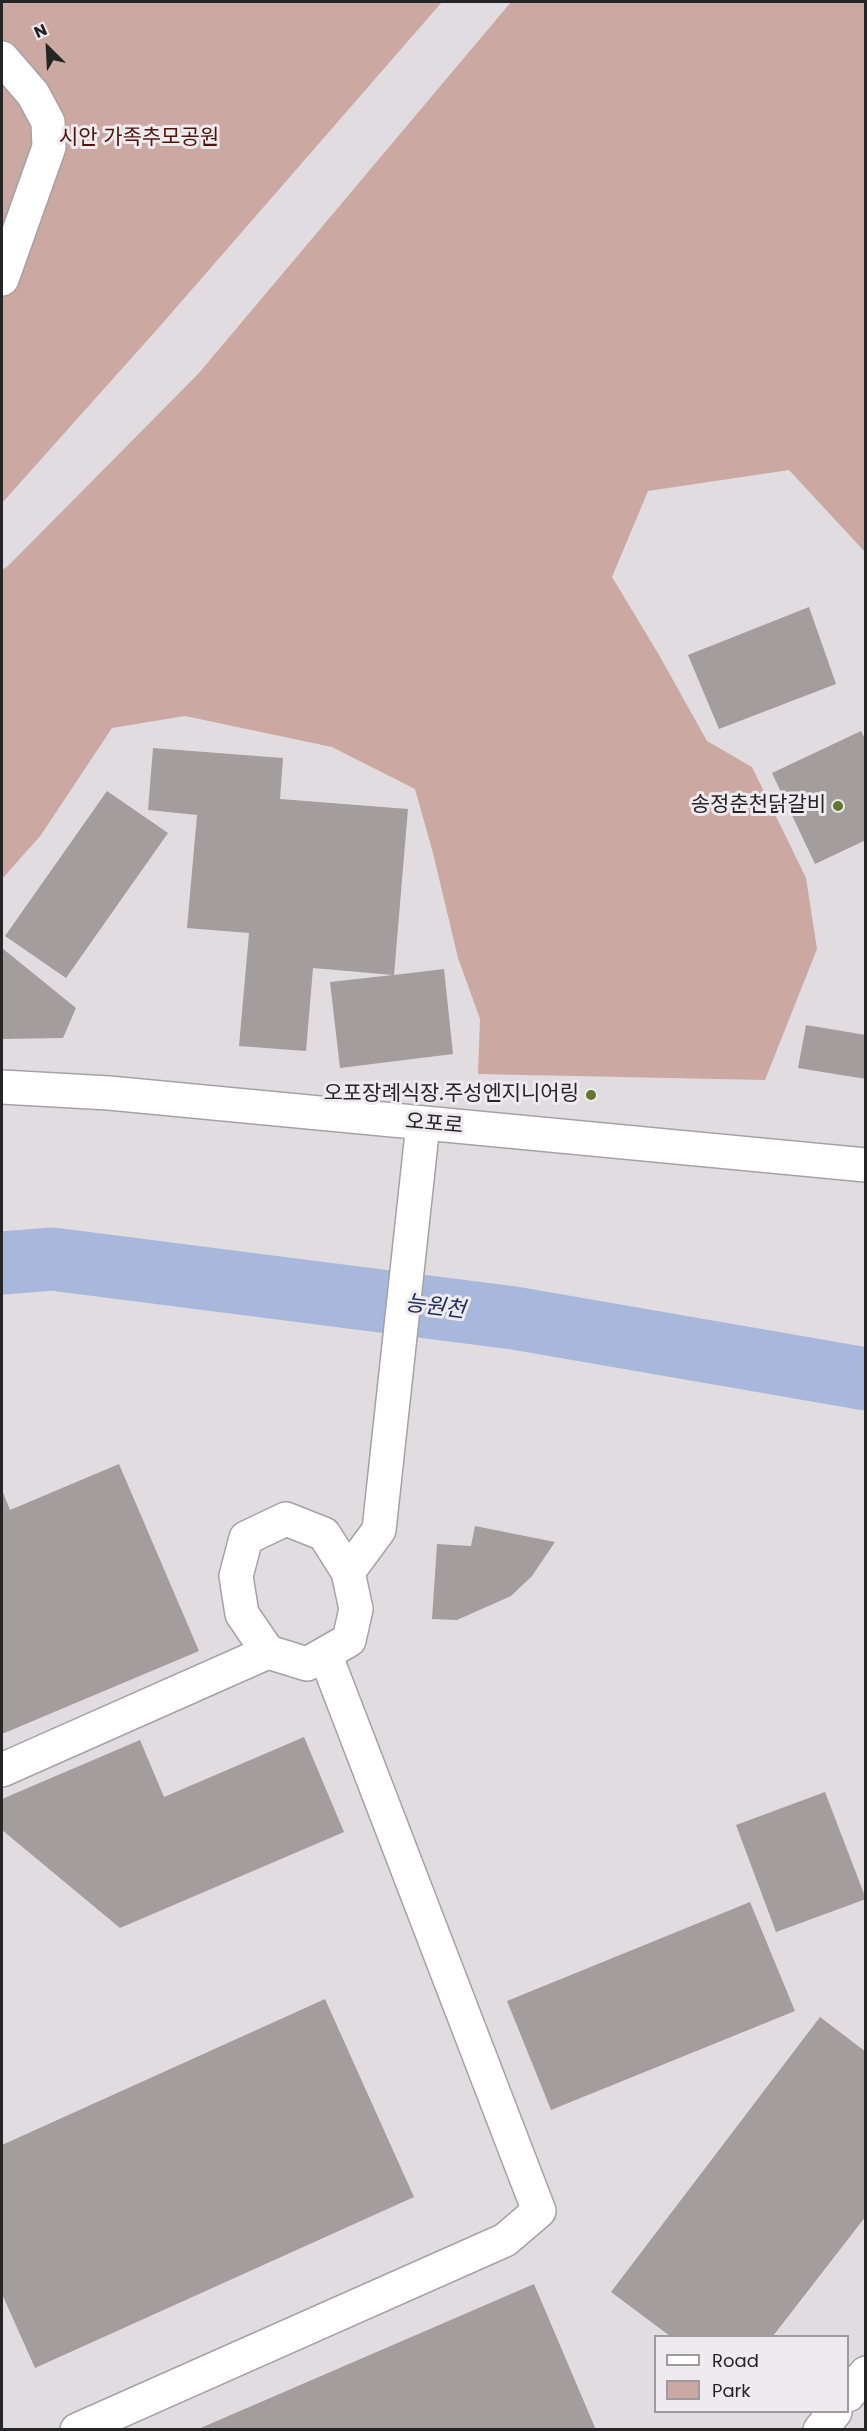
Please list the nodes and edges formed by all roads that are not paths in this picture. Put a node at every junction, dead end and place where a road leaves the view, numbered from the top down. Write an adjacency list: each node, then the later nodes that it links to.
1 (2, 58): 2 (street)
2 (2, 279)
3 (2, 1088): 4 (street, 오포로)
4 (423, 1124): 5 (street, 오포로); 6 (street)
5 (866, 1165)
6 (348, 1572): 7 (street); 8 (street)
7 (268, 1652): 8 (street); 9 (street)
8 (325, 1654): 13 (street)
9 (2, 1770)
10 (866, 2373): 11 (street)
11 (849, 2395)
12 (833, 2413): 14 (street)
13 (77, 2430)
14 (820, 2430)

